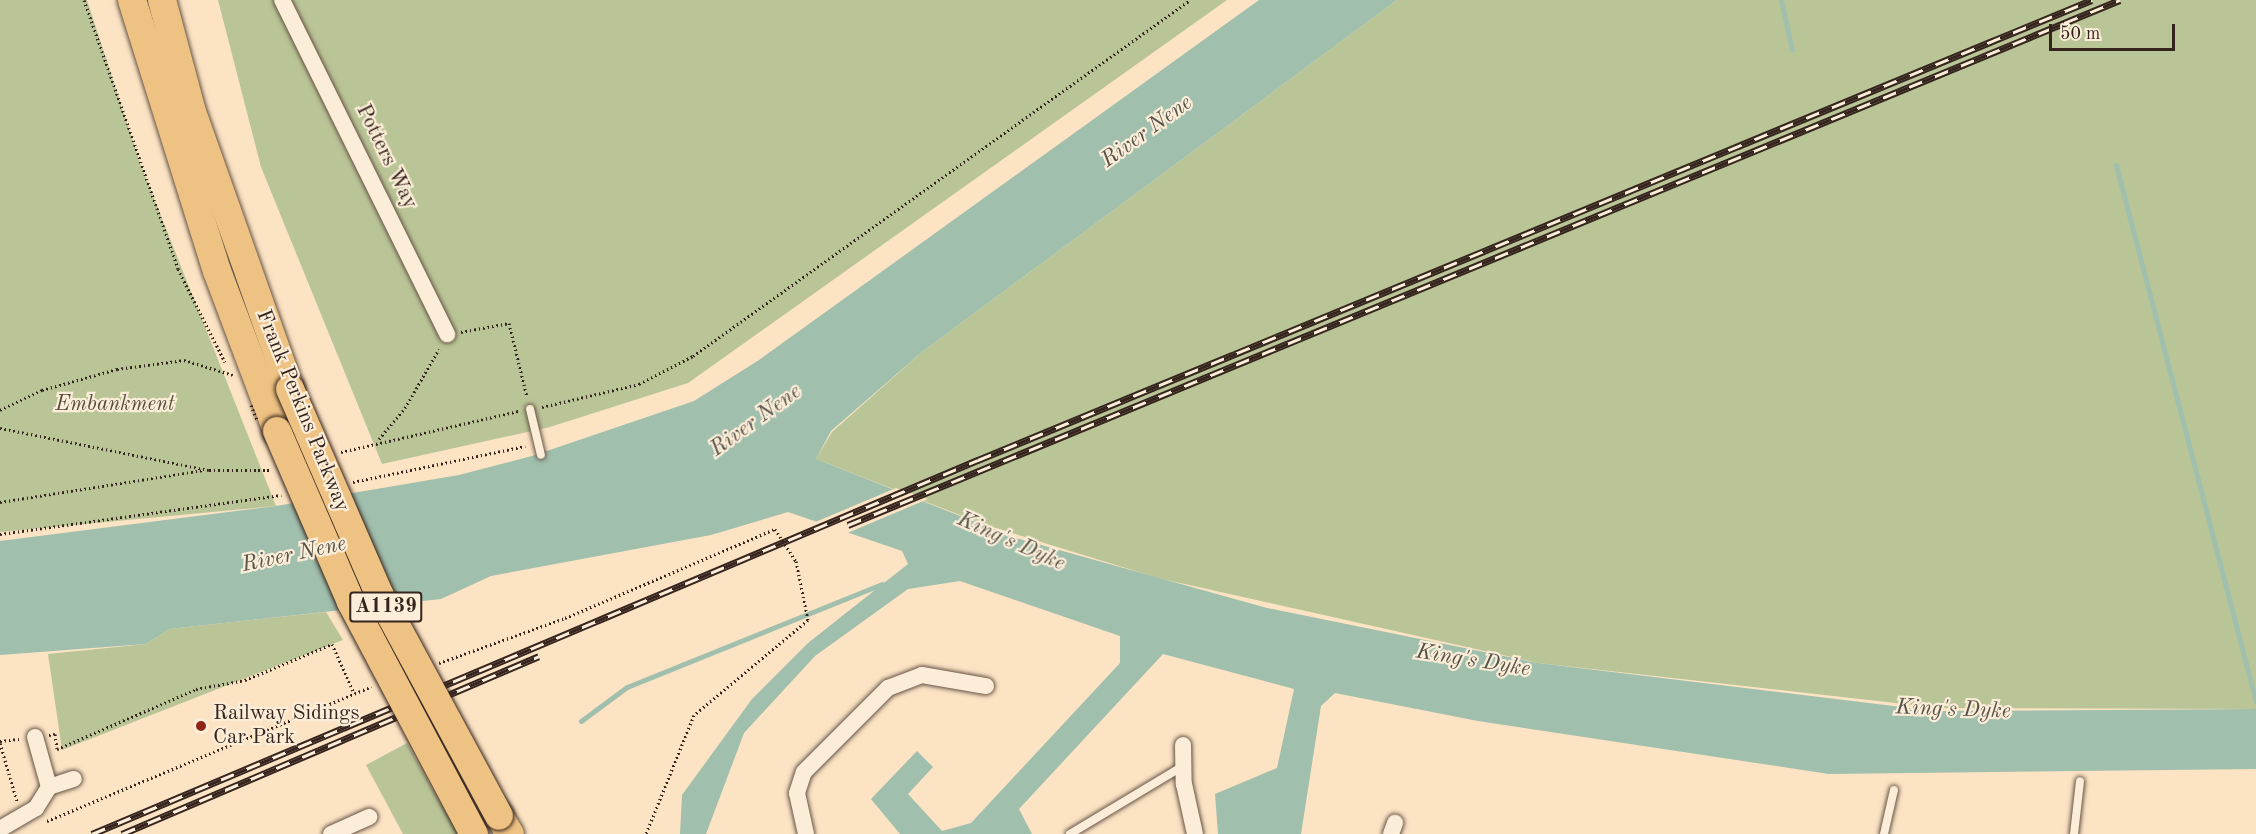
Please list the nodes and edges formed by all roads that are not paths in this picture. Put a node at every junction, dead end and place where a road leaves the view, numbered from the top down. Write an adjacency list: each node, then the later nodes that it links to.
1 (132, 0): 19 (highway, Frank Perkins Parkway / A1139, bridge)
2 (162, 0): 16 (highway, Frank Perkins Parkway / A1139, bridge)
3 (282, 0): 4 (street, Potters Way)
4 (447, 334)
5 (530, 409): 6 (lane)
6 (541, 455)
7 (986, 686): 20 (street)
8 (35, 736): 13 (street)
9 (1183, 745): 10 (street)
10 (1184, 766): 21 (lane); 22 (street)
11 (74, 779): 13 (street)
12 (2080, 781): 24 (lane)
13 (48, 787): 17 (street)
14 (1894, 790): 23 (lane)
15 (369, 817): 18 (street)
16 (504, 825)
17 (0, 829)
18 (331, 834)
19 (474, 834)
20 (806, 834)
21 (1070, 834)
22 (1195, 834)
23 (1884, 834)
24 (2074, 834)

